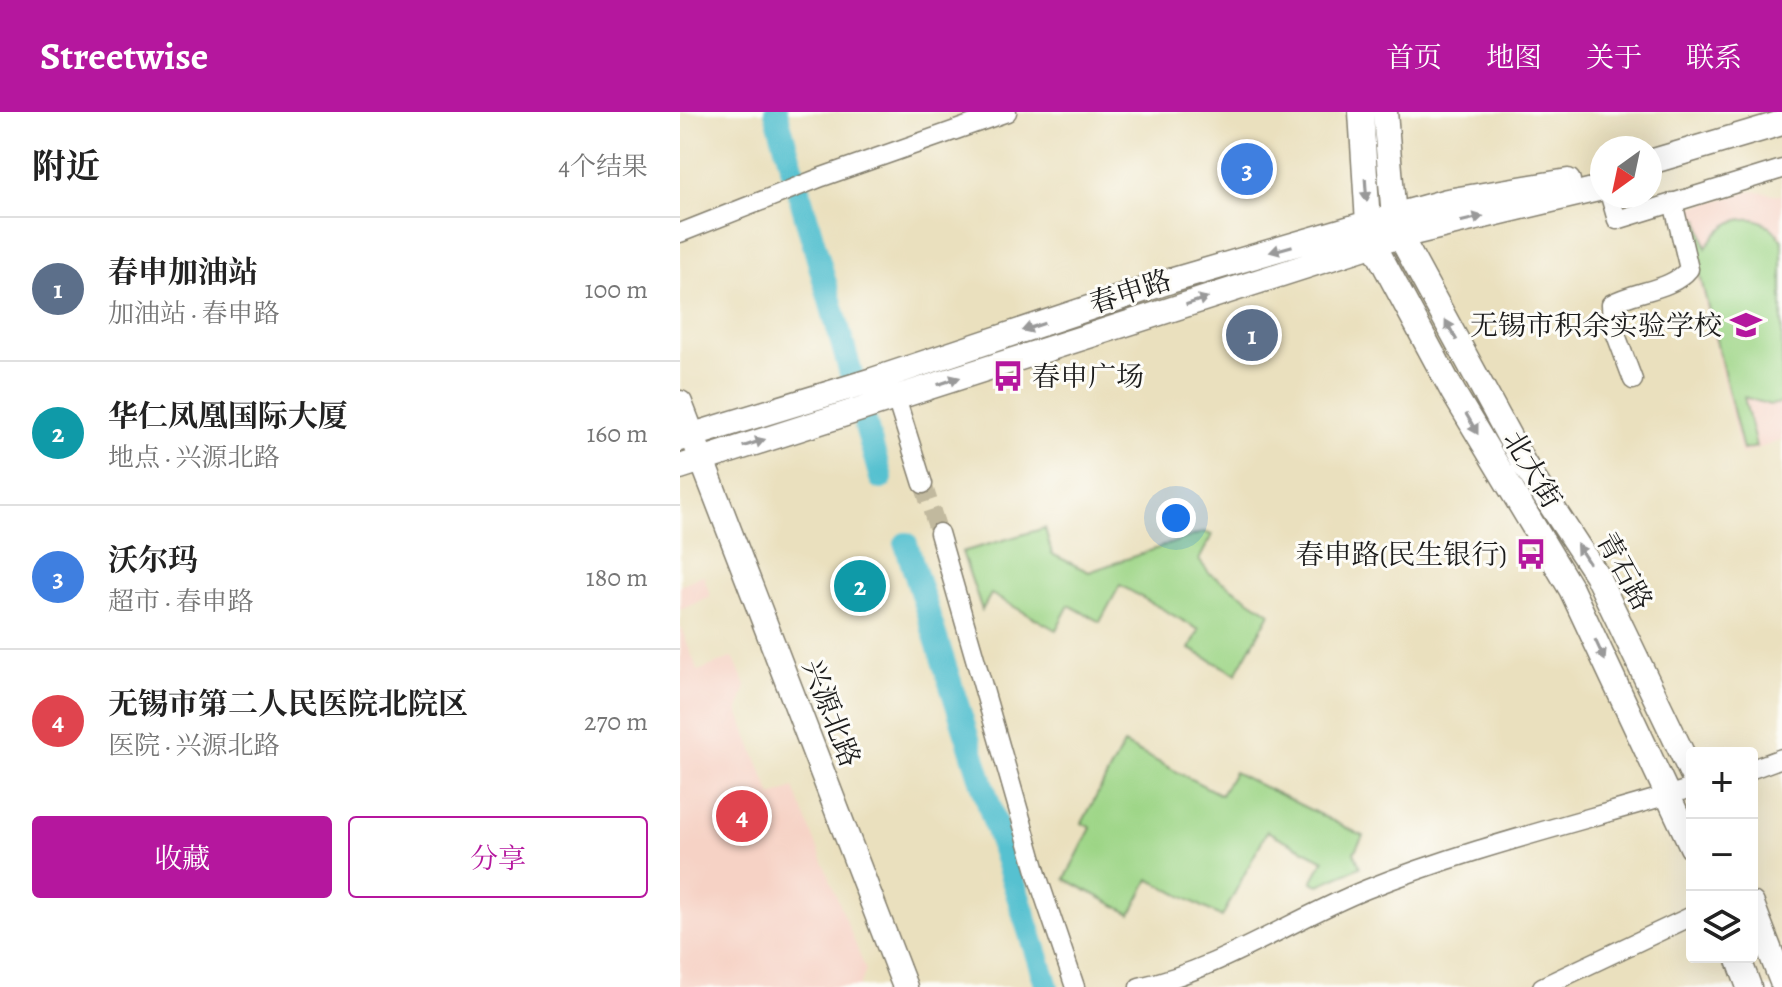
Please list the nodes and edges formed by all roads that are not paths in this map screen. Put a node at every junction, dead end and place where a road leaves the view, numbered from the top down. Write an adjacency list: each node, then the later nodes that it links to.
1 (1007, 112): 16 (street)
2 (1361, 112): 17 (main road, 北大街, one-way to 17)
3 (1385, 112): 15 (main road)
4 (1782, 123): 6 (main road)
5 (1782, 139): 8 (main road)
6 (1662, 158)
7 (1782, 169): 11 (street)
8 (1662, 172)
9 (1590, 178): 15 (main road, 春申路)
10 (1590, 190): 15 (main road, 春申路, one-way to 10)
11 (1673, 202): 12 (street); 18 (street)
12 (1662, 206)
13 (1614, 208): 14 (street)
14 (1654, 208)
15 (1397, 226): 17 (main road, 春申路); 26 (main road, 青石路, one-way to 15)
16 (680, 233)
17 (1371, 234): 19 (main road, 春申路, one-way to 17); 21 (main road, 春申路, one-way to 21); 28 (main road, 北大街, one-way to 28)
18 (1633, 380)
19 (885, 401): 22 (main road, 春申路, one-way to 19); 23 (street)
20 (680, 403): 21 (main road, 兴源北路)
21 (686, 437): 22 (main road, 兴源北路)
22 (690, 464): 34 (main road, 兴源北路)
23 (923, 484)
24 (939, 533): 35 (street)
25 (1782, 758): 27 (street)
26 (1686, 762)
27 (1758, 767)
28 (1680, 792): 29 (main road, 北大街); 36 (street)
29 (1686, 820)
30 (1686, 919): 37 (street)
31 (1758, 920): 33 (main road)
32 (1740, 963): 38 (main road)
33 (1782, 982)
34 (905, 987)
35 (1075, 987)
36 (1139, 987)
37 (1542, 987)
38 (1749, 987)

